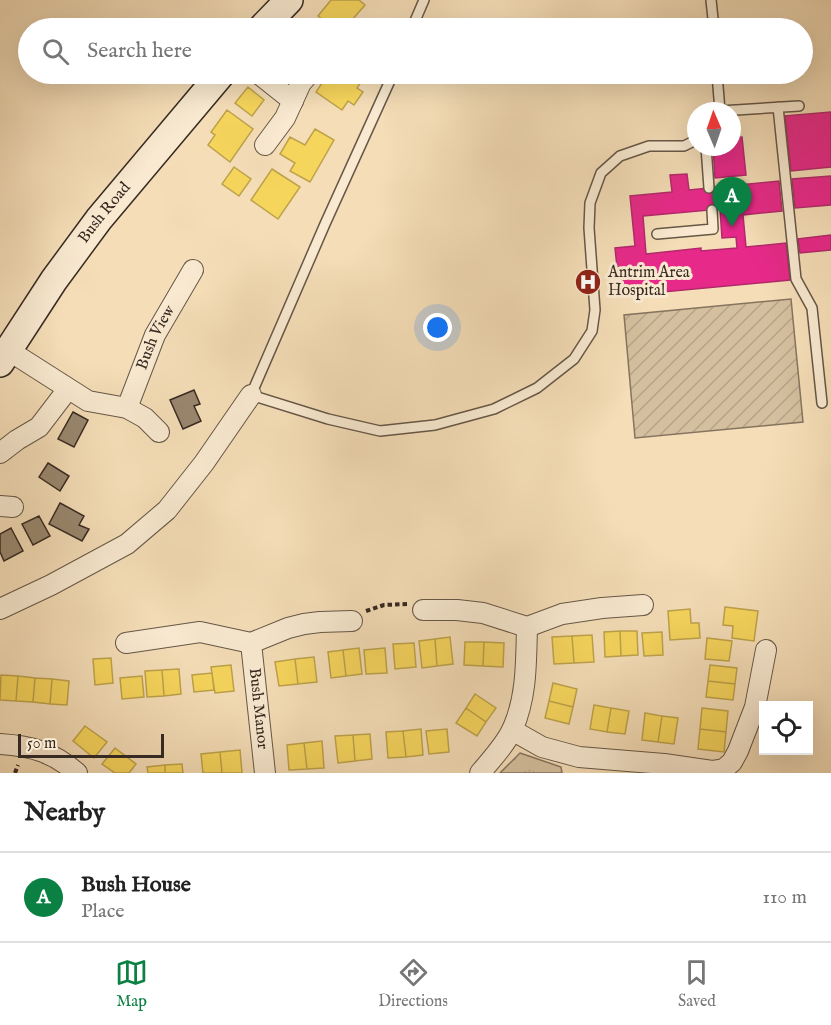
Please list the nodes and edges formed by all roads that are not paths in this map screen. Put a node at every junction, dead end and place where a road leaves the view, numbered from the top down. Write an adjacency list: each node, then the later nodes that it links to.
1 (289, 0): 4 (main road)
2 (424, 0): 5 (lane)
3 (711, 0): 6 (lane)
4 (272, 18)
5 (416, 18)
6 (713, 18)
7 (212, 84): 22 (main road, Bush Road)
8 (272, 84): 12 (street)
9 (301, 84): 12 (street)
10 (388, 84): 24 (lane)
11 (718, 84): 14 (lane)
12 (293, 101): 15 (street)
13 (799, 106): 14 (lane)
14 (778, 107): 25 (lane)
15 (265, 145)
16 (687, 145): 24 (lane)
17 (707, 156): 18 (lane)
18 (710, 188)
19 (712, 210): 20 (lane)
20 (657, 234)
21 (193, 270): 26 (street, Bush View)
22 (4, 356): 23 (street)
23 (68, 389): 26 (street); 28 (street)
24 (251, 395): 30 (street)
25 (822, 403)
26 (127, 408): 27 (street)
27 (159, 432)
28 (0, 453)
29 (643, 605): 33 (street)
30 (0, 609)
31 (423, 610): 33 (street)
32 (352, 621): 35 (street, Bush Manor)
33 (527, 627): 37 (street)
34 (126, 643): 35 (street, Bush Manor)
35 (251, 643): 42 (street, Bush Manor)
36 (766, 650): 40 (street)
37 (512, 730): 39 (street); 43 (street)
38 (0, 744): 41 (street)
39 (579, 765): 40 (street)
40 (724, 771)
41 (77, 773)
42 (265, 773)
43 (480, 773)

